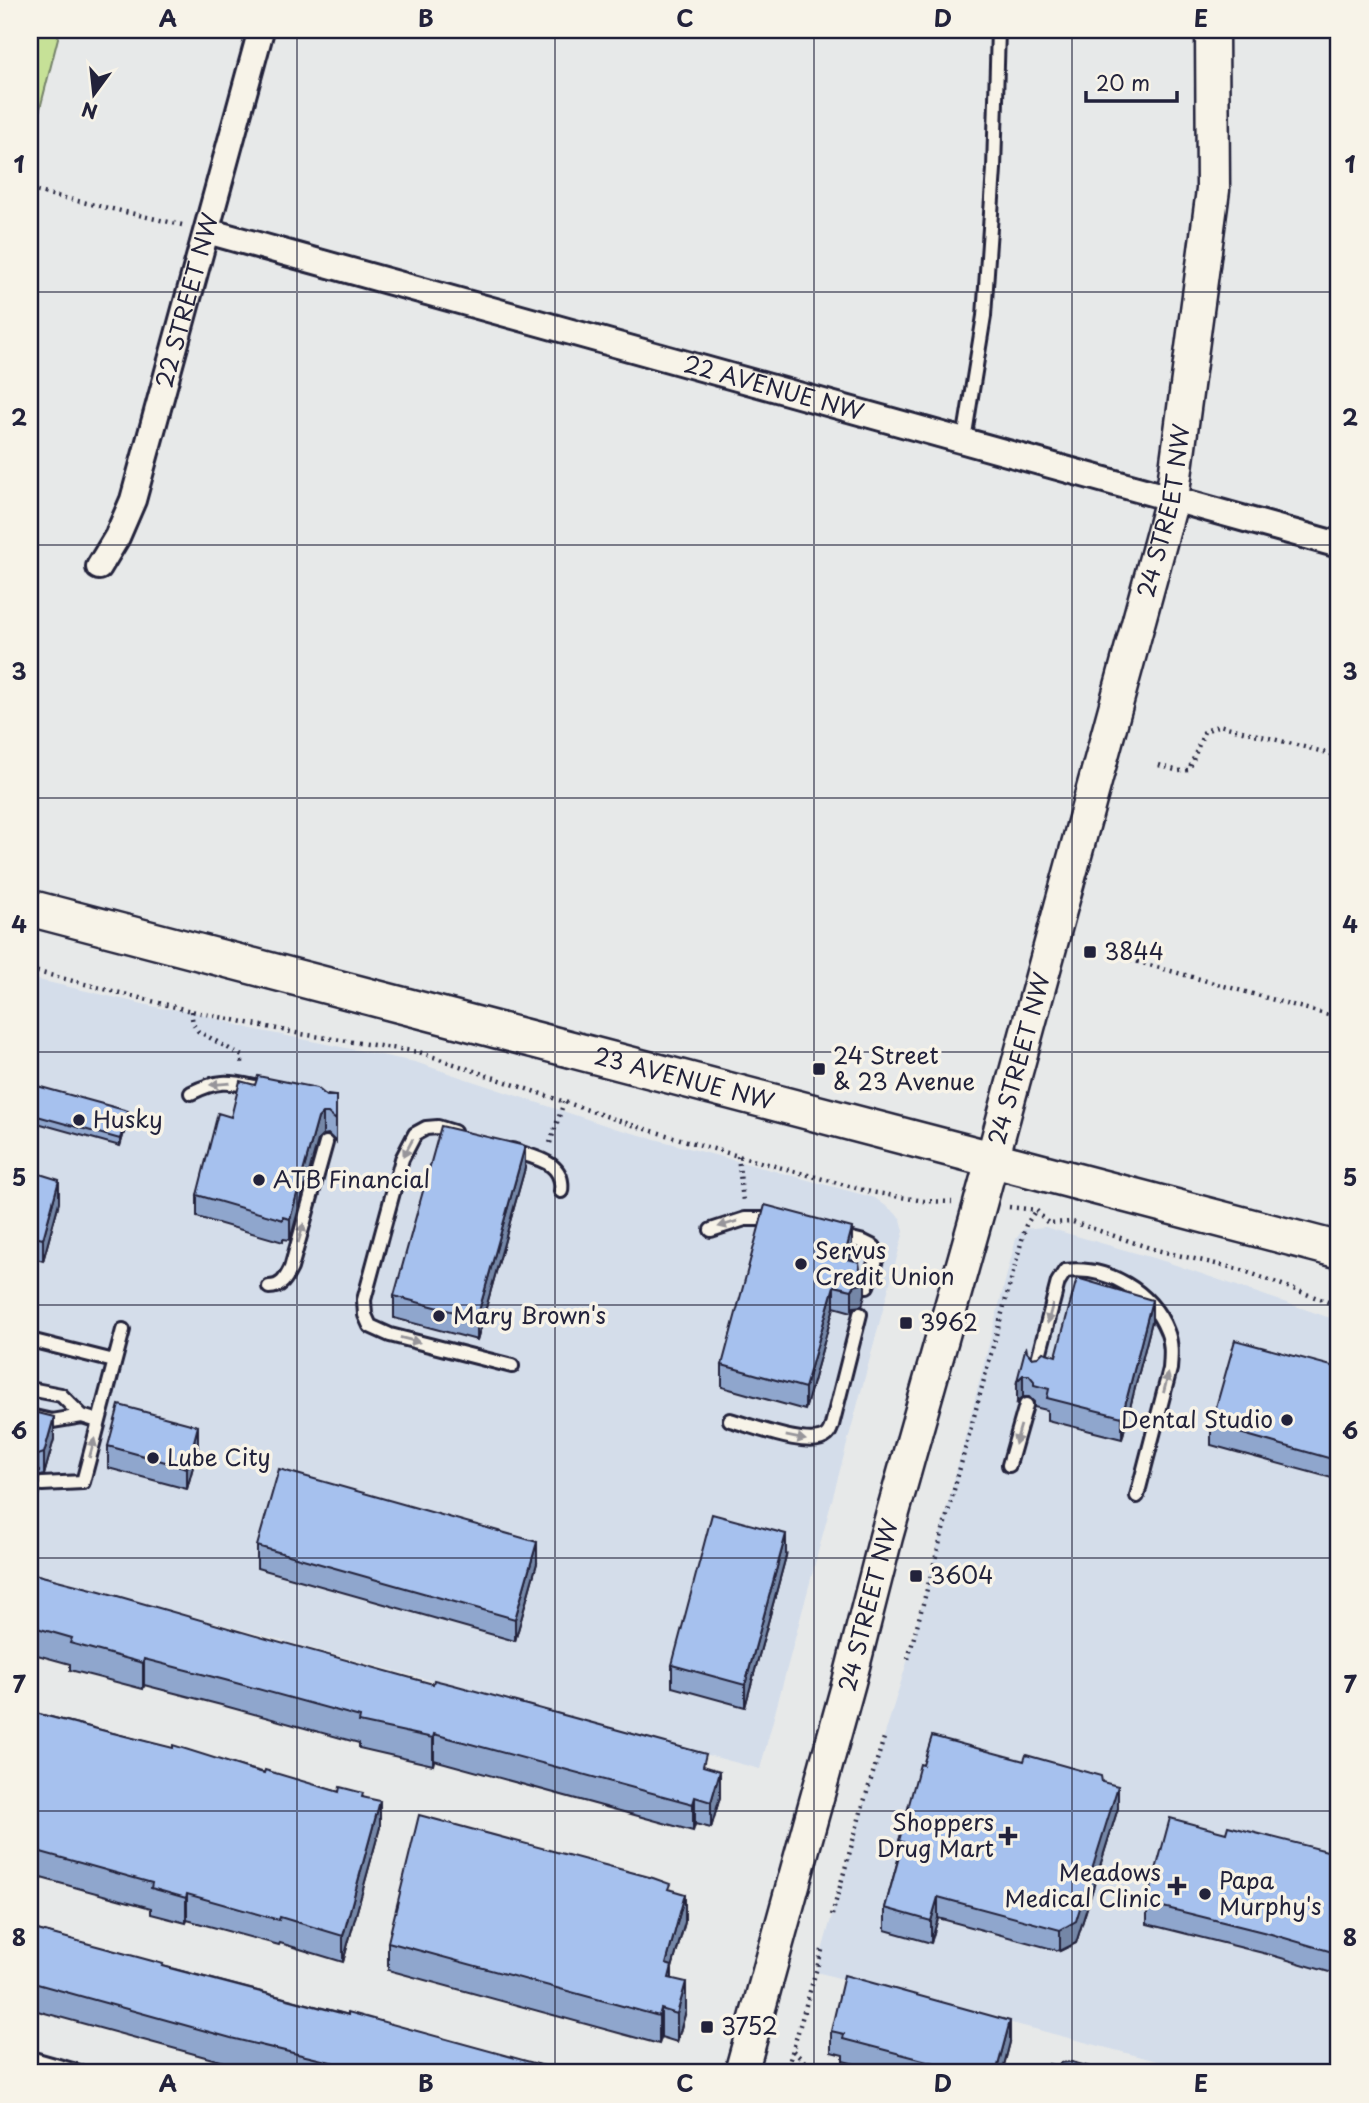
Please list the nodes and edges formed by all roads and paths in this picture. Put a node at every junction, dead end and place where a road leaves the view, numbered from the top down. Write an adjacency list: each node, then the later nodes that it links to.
1 (261, 30): 5 (street, 22 STREET NW)
2 (998, 30): 6 (lane)
3 (1212, 30): 7 (street, 24 STREET NW)
4 (30, 190): 5 (path)
5 (207, 231): 6 (street, 22 AVENUE NW); 9 (street, 22 STREET NW)
6 (964, 440): 7 (street, 22 AVENUE NW)
7 (1172, 499): 8 (street, 22 AVENUE NW); 25 (street, 24 STREET NW)
8 (1339, 545)
9 (99, 567)
10 (1339, 757): 11 (path)
11 (1159, 765)
12 (30, 908): 25 (main road, 23 AVENUE NW)
13 (1110, 954): 16 (path)
14 (30, 970): 15 (path)
15 (191, 1011): 17 (path); 20 (path)
16 (1339, 1018)
17 (239, 1084): 18 (lane); 19 (lane, one-way to 19)
18 (267, 1090)
19 (191, 1093)
20 (564, 1102): 24 (path); 26 (path)
21 (464, 1135): 41 (lane, one-way to 41)
22 (326, 1143): 35 (lane, one-way to 22)
23 (503, 1148): 26 (lane)
24 (738, 1156): 28 (path); 29 (path)
25 (992, 1159): 33 (main road, 23 AVENUE NW); 59 (street, 24 STREET NW)
26 (545, 1161): 27 (lane)
27 (561, 1191)
28 (930, 1200)
29 (745, 1219): 30 (lane); 31 (lane, one-way to 31)
30 (787, 1222)
31 (710, 1230)
32 (826, 1232): 34 (lane)
33 (1339, 1250)
34 (867, 1286)
35 (269, 1287)
36 (1339, 1307): 52 (path)
37 (860, 1314): 47 (lane, one-way to 37)
38 (123, 1330): 40 (lane)
39 (30, 1340): 40 (lane)
40 (114, 1361): 48 (lane)
41 (512, 1366)
42 (1035, 1371): 51 (lane, one-way to 42)
43 (36, 1390): 46 (lane)
44 (1026, 1405): 49 (lane, one-way to 49)
45 (30, 1416): 46 (lane)
46 (82, 1416): 48 (lane)
47 (730, 1420)
48 (99, 1421): 50 (lane, one-way to 48)
49 (1009, 1465)
50 (42, 1484)
51 (1137, 1496)
52 (908, 1658)
53 (884, 1738): 54 (path)
54 (832, 1916)
55 (823, 1947): 56 (path)
56 (793, 2051): 60 (path); 61 (path)
57 (30, 2058): 58 (lane)
58 (83, 2073)
59 (741, 2073)
60 (786, 2073)
61 (814, 2073)

